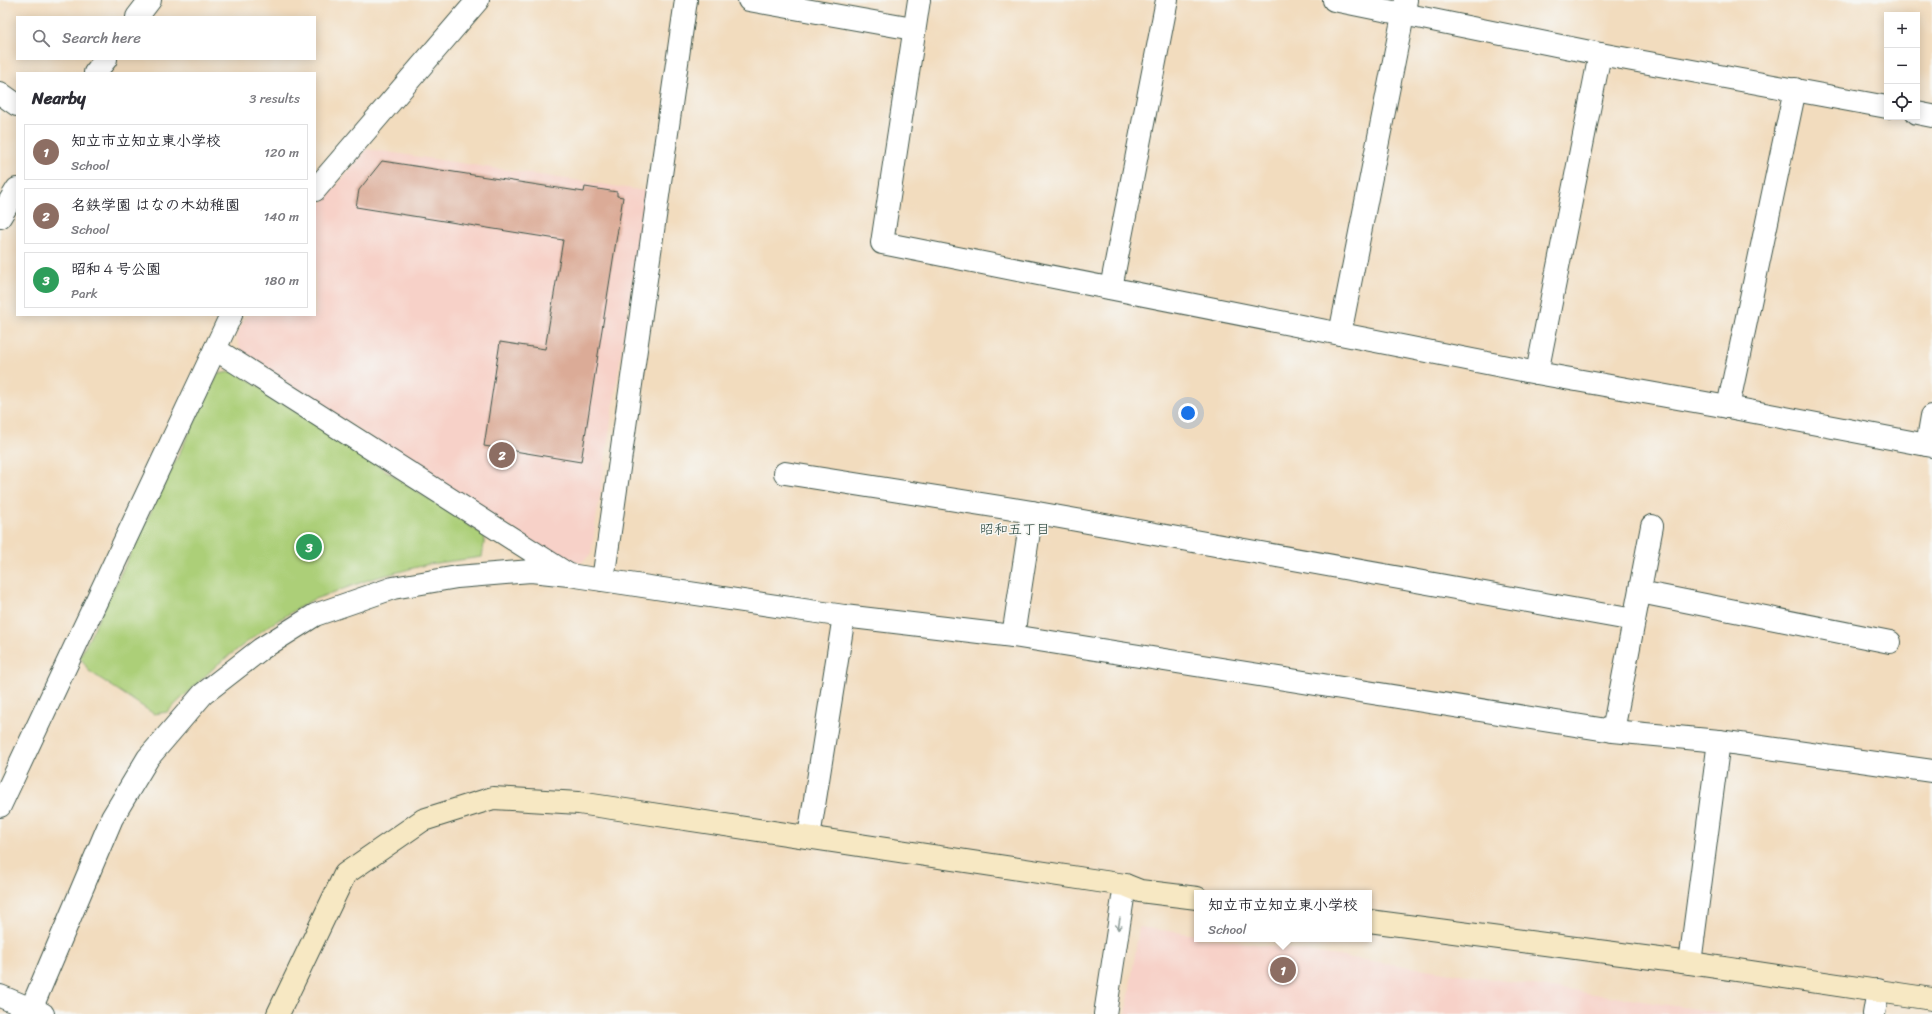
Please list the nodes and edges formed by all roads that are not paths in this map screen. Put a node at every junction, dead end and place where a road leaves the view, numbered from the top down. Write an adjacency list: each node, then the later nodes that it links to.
1 (150, 0): 9 (street)
2 (478, 0): 20 (street)
3 (686, 0): 35 (street)
4 (750, 0): 10 (street)
5 (919, 0): 10 (street)
6 (1167, 0): 23 (street)
7 (1334, 0): 8 (street)
8 (1405, 7): 11 (street); 25 (street)
9 (138, 16)
10 (913, 29): 23 (street)
11 (1600, 54): 14 (street); 27 (street)
12 (105, 60): 13 (street)
13 (96, 72)
14 (1795, 89): 17 (street); 28 (street)
15 (0, 93): 16 (street)
16 (16, 103)
17 (1884, 106)
18 (1920, 114): 19 (street)
19 (1932, 116)
20 (316, 189)
21 (16, 191): 22 (street)
22 (0, 217)
23 (1112, 288): 25 (street)
24 (231, 316): 26 (street)
25 (1340, 334): 27 (street)
26 (215, 349): 34 (street); 44 (street)
27 (1537, 373): 28 (street)
28 (1728, 406): 30 (street)
29 (1932, 416): 30 (street)
30 (1929, 446)
31 (785, 473): 32 (street)
32 (1032, 512): 38 (street); 39 (street)
33 (1652, 526): 36 (street)
34 (569, 575): 35 (street); 53 (street)
35 (603, 580): 37 (street)
36 (1640, 592): 38 (street); 40 (street)
37 (844, 616): 39 (street); 45 (street)
38 (1634, 620): 41 (street)
39 (1013, 636): 41 (street)
40 (1890, 642)
41 (1613, 731): 42 (street)
42 (1719, 741): 43 (street); 49 (street)
43 (1932, 771)
44 (0, 806)
45 (809, 837): 46 (street); 54 (street)
46 (1125, 885): 47 (street); 55 (street, one-way to 55)
47 (1194, 898)
48 (1372, 921): 49 (street)
49 (1690, 963): 50 (street)
50 (1878, 990): 52 (street); 56 (street)
51 (0, 996): 53 (street)
52 (1932, 999)
53 (34, 1012)
54 (278, 1014)
55 (1105, 1014)
56 (1874, 1014)

